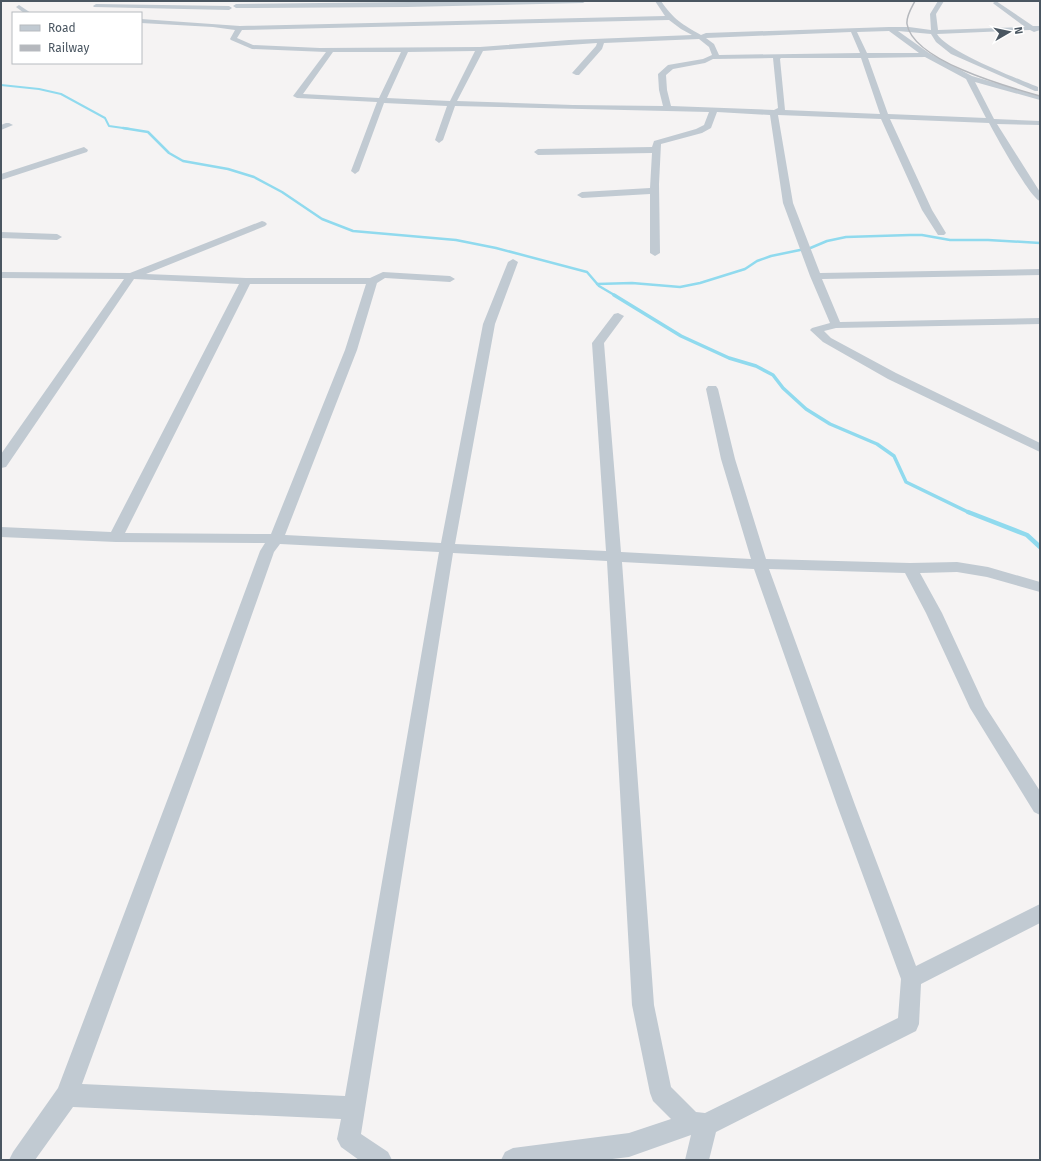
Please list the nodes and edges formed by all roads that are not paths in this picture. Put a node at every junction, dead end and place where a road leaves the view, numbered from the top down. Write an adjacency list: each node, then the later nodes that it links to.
1 (583, 1): 5 (street)
2 (658, 1): 14 (street)
3 (941, 1): 22 (street)
4 (471, 2): 6 (street); 13 (street)
5 (530, 2): 13 (street)
6 (407, 3): 8 (street)
7 (996, 3): 20 (street)
8 (235, 5): 9 (street); 12 (street)
9 (96, 6)
10 (19, 7): 11 (street)
11 (26, 12)
12 (224, 13)
13 (489, 13): 14 (street); 18 (street)
14 (670, 18): 24 (street)
15 (218, 19): 17 (street)
16 (142, 21): 17 (street)
17 (212, 25): 18 (street)
18 (240, 28): 26 (street)
19 (889, 29): 21 (street); 22 (street); 30 (street)
20 (1036, 29): 22 (street); 23 (street)
21 (853, 30): 24 (street); 29 (street)
22 (936, 32): 35 (street)
23 (1040, 34)
24 (702, 37): 25 (street); 31 (street)
25 (601, 41): 28 (street); 33 (street)
26 (332, 49): 27 (street); 37 (street)
27 (406, 49): 28 (street); 37 (street)
28 (480, 49): 38 (street)
29 (864, 55): 30 (street); 32 (street); 42 (street)
30 (926, 55): 34 (street)
31 (716, 56): 32 (street); 39 (street)
32 (779, 56): 41 (street)
33 (576, 73)
34 (969, 78): 36 (street); 43 (street)
35 (1040, 91)
36 (1040, 98)
37 (382, 100): 38 (street); 49 (street)
38 (452, 104): 39 (street); 45 (street)
39 (668, 108): 40 (street)
40 (714, 110): 41 (street); 47 (street)
41 (774, 113): 42 (street); 62 (street)
42 (885, 118): 43 (street); 55 (street)
43 (992, 122): 44 (street); 53 (street)
44 (1040, 123)
45 (439, 140)
46 (84, 150): 50 (street)
47 (656, 150): 48 (street); 51 (street)
48 (538, 152)
49 (355, 171)
50 (1, 177)
51 (654, 191): 52 (street); 58 (street)
52 (582, 195)
53 (1040, 198)
54 (262, 224): 61 (street)
55 (940, 233)
56 (1, 235): 57 (street)
57 (57, 237)
58 (655, 253)
59 (513, 262): 76 (street)
60 (1040, 272): 62 (street)
61 (132, 276): 63 (street); 65 (street); 72 (street)
62 (815, 276): 69 (street)
63 (2, 277)
64 (450, 279): 66 (street)
65 (246, 281): 66 (street); 74 (street)
66 (372, 281): 75 (street)
67 (618, 316): 77 (street)
68 (1040, 321): 69 (street)
69 (836, 325): 71 (street)
70 (712, 389): 78 (street)
71 (1040, 448)
72 (1, 464)
73 (1, 532): 74 (street)
74 (116, 537): 75 (street)
75 (276, 539): 76 (street); 84 (street)
76 (447, 548): 77 (street); 85 (street)
77 (614, 557): 78 (street); 86 (street)
78 (760, 564): 79 (street); 83 (street)
79 (910, 568): 80 (street); 81 (street)
80 (1040, 587)
81 (1040, 807)
82 (1040, 913): 83 (street)
83 (911, 979): 86 (street)
84 (67, 1095): 85 (street); 87 (street)
85 (354, 1108): 88 (street)
86 (698, 1124): 89 (street); 90 (street)
87 (21, 1160)
88 (380, 1160)
89 (512, 1160)
90 (697, 1160)

